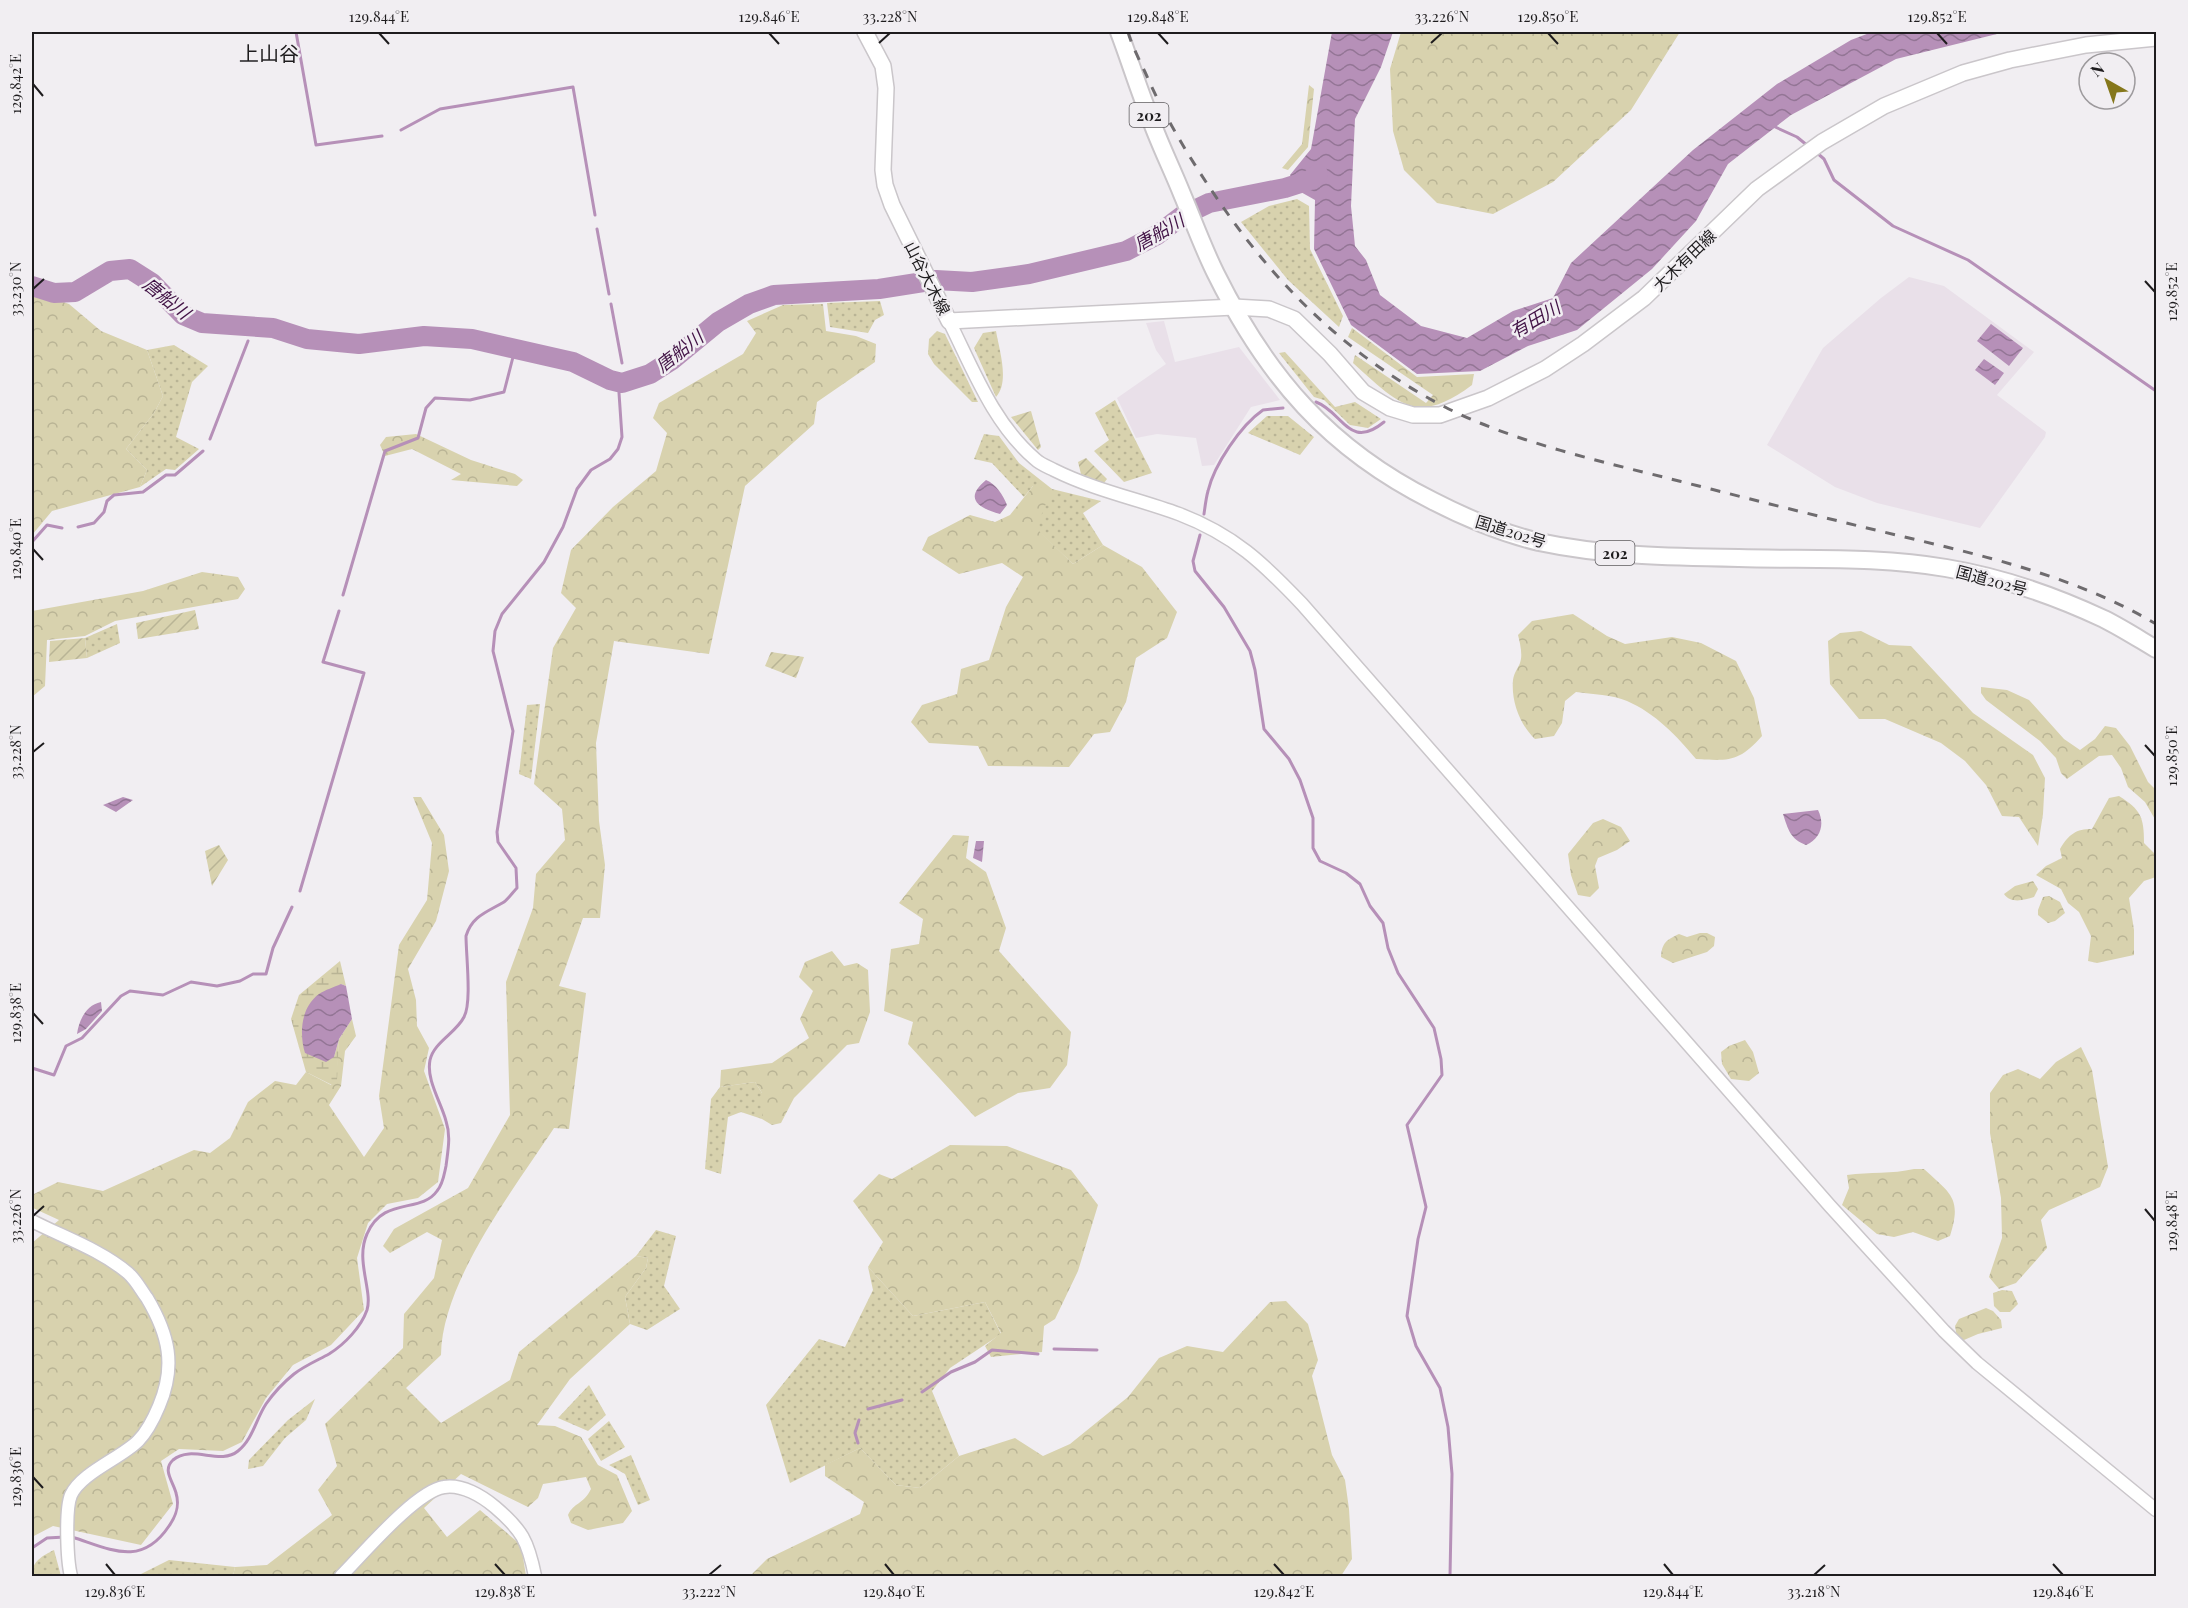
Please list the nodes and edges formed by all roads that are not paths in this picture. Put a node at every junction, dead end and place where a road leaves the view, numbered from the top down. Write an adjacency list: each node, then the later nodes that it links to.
1 (865, 32): 5 (main road, 山谷大木線)
2 (1119, 32): 4 (highway, 国道202号 / 202)
3 (2157, 38): 4 (main road, 大木有田線)
4 (1234, 307): 5 (main road, 山谷大木線); 6 (highway, 国道202号 / 202)
5 (950, 321): 8 (street)
6 (2157, 649)
7 (32, 1221): 9 (street)
8 (2157, 1510)
9 (71, 1576)
10 (341, 1576): 11 (street)
11 (534, 1576)

